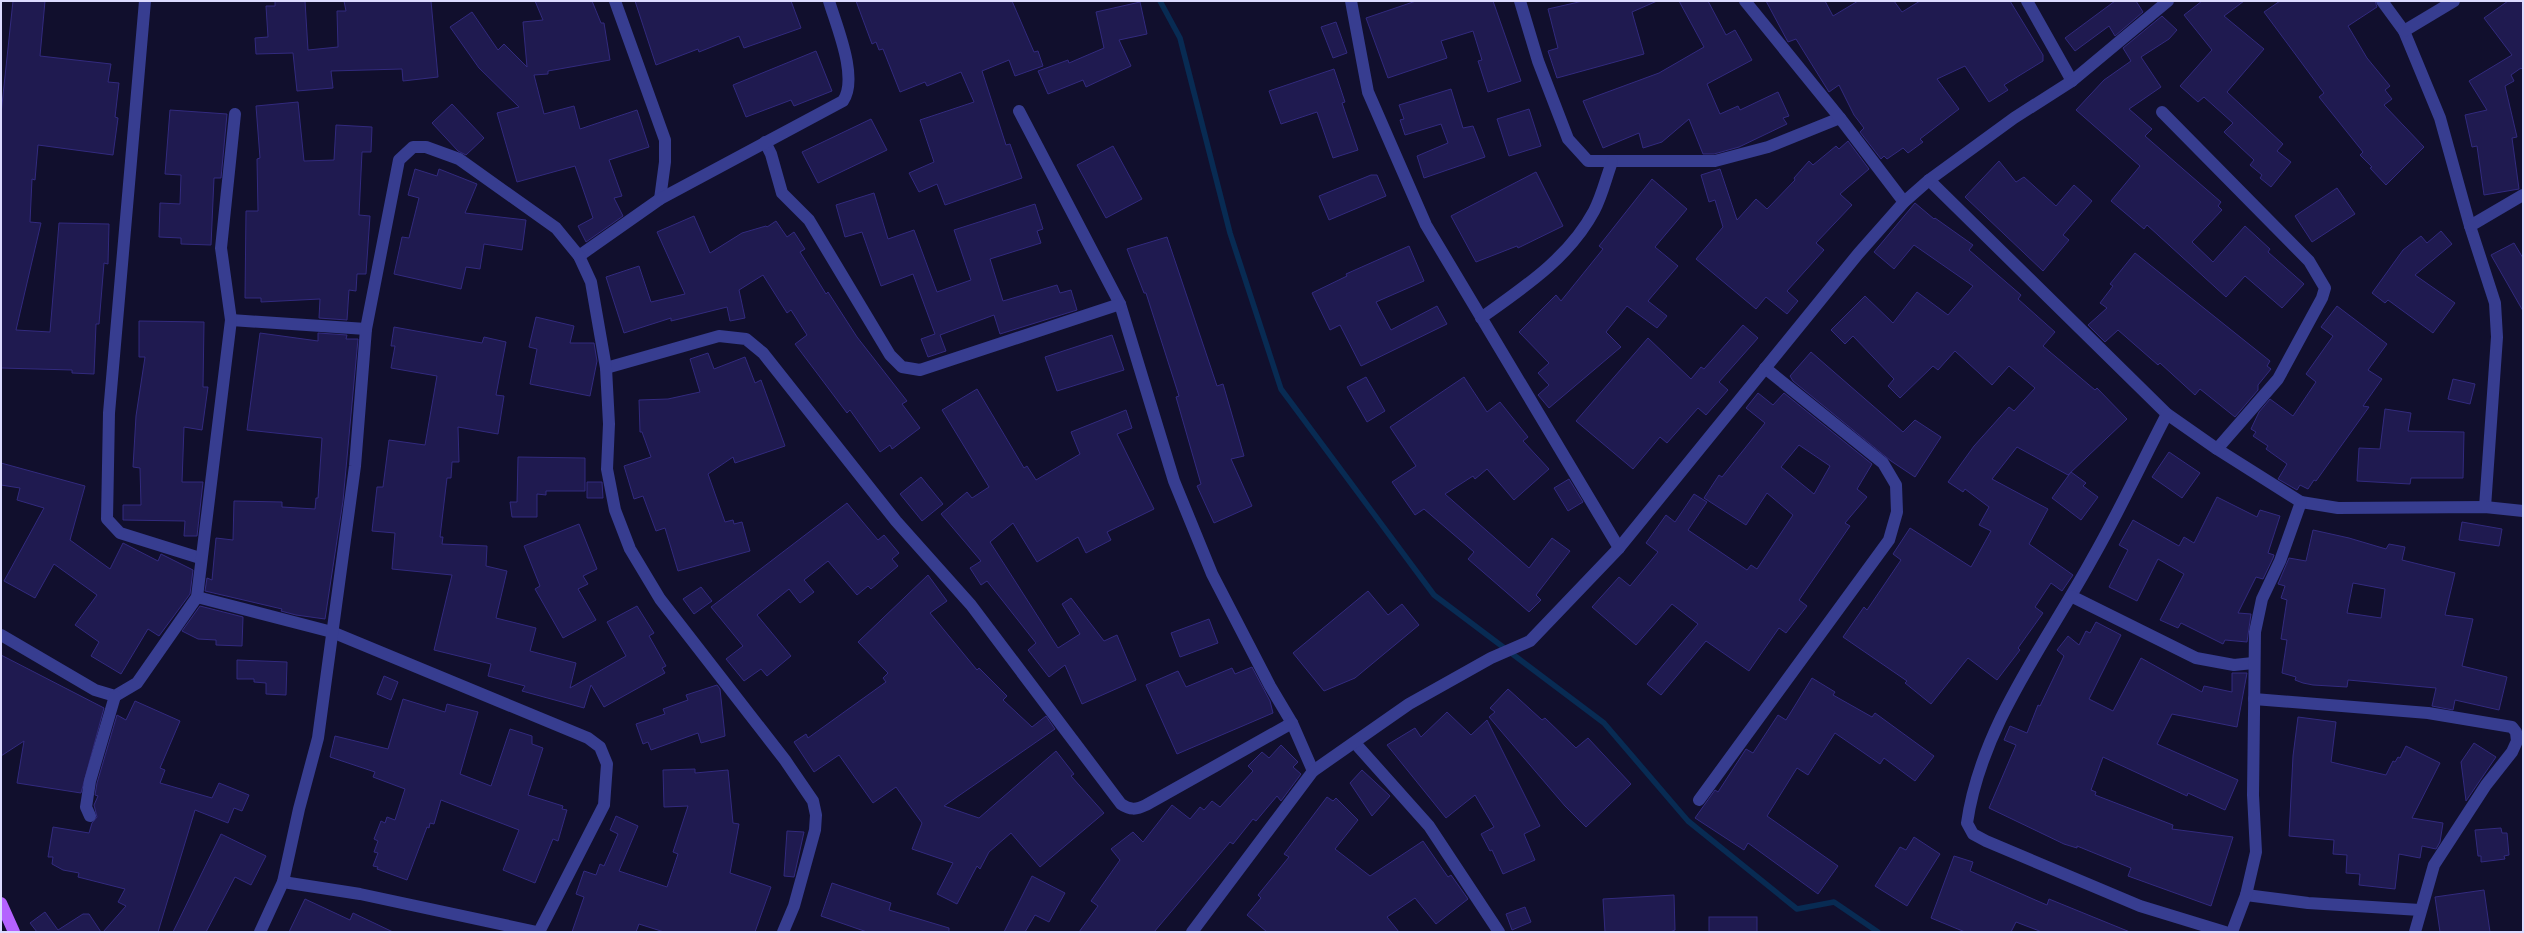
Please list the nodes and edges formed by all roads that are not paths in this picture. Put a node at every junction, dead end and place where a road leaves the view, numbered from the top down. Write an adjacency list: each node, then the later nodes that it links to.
1 (145, 1): 37 (street)
2 (615, 1): 21 (street)
3 (829, 1): 17 (street)
4 (1351, 1): 26 (street)
5 (1520, 1): 18 (street)
6 (1745, 1): 16 (street)
7 (2027, 1): 12 (street)
8 (2168, 1): 12 (street)
9 (2382, 1): 11 (street)
10 (2454, 1): 11 (street)
11 (2404, 31): 23 (street)
12 (2072, 80): 19 (street)
13 (1019, 111): 25 (street)
14 (2162, 112): 32 (street)
15 (235, 114): 27 (street)
16 (1840, 118): 18 (street); 22 (street)
17 (765, 142): 21 (street); 25 (street)
18 (1612, 162): 26 (street)
19 (1929, 180): 22 (street); 31 (street)
20 (2523, 195): 23 (street)
21 (660, 199): 24 (street)
22 (1904, 202): 30 (street)
23 (2470, 226): 34 (street)
24 (579, 256): 28 (street); 29 (street)
25 (1120, 304): 45 (street)
26 (1481, 318): 36 (street)
27 (231, 320): 28 (street); 37 (street)
28 (366, 329): 40 (street)
29 (606, 368): 45 (street); 57 (street)
30 (1765, 368): 36 (street); 48 (street)
31 (2167, 414): 32 (street); 38 (street)
32 (2217, 450): 33 (street)
33 (2302, 502): 34 (street); 42 (street)
34 (2485, 507): 35 (street)
35 (2523, 511)
36 (1619, 548): 46 (street)
37 (200, 558): 39 (street)
38 (2071, 596): 42 (street); 60 (street)
39 (197, 597): 40 (street); 43 (street)
40 (332, 632): 50 (street); 56 (street)
41 (1, 635): 43 (street)
42 (2253, 663): 44 (street)
43 (115, 696): 49 (street)
44 (2254, 698): 51 (street); 53 (street)
45 (1292, 723): 47 (street)
46 (1355, 743): 47 (street); 59 (street)
47 (1313, 771): 58 (street)
48 (1699, 800)
49 (90, 816)
50 (283, 882): 55 (street); 56 (street)
51 (2246, 895): 53 (street); 61 (street)
52 (1, 903): 54 (main road)
53 (2420, 910): 62 (street)
54 (14, 932)
55 (260, 932)
56 (538, 932)
57 (783, 932)
58 (1192, 932)
59 (1499, 932)
60 (2225, 932)
61 (2232, 932)
62 (2415, 932)

